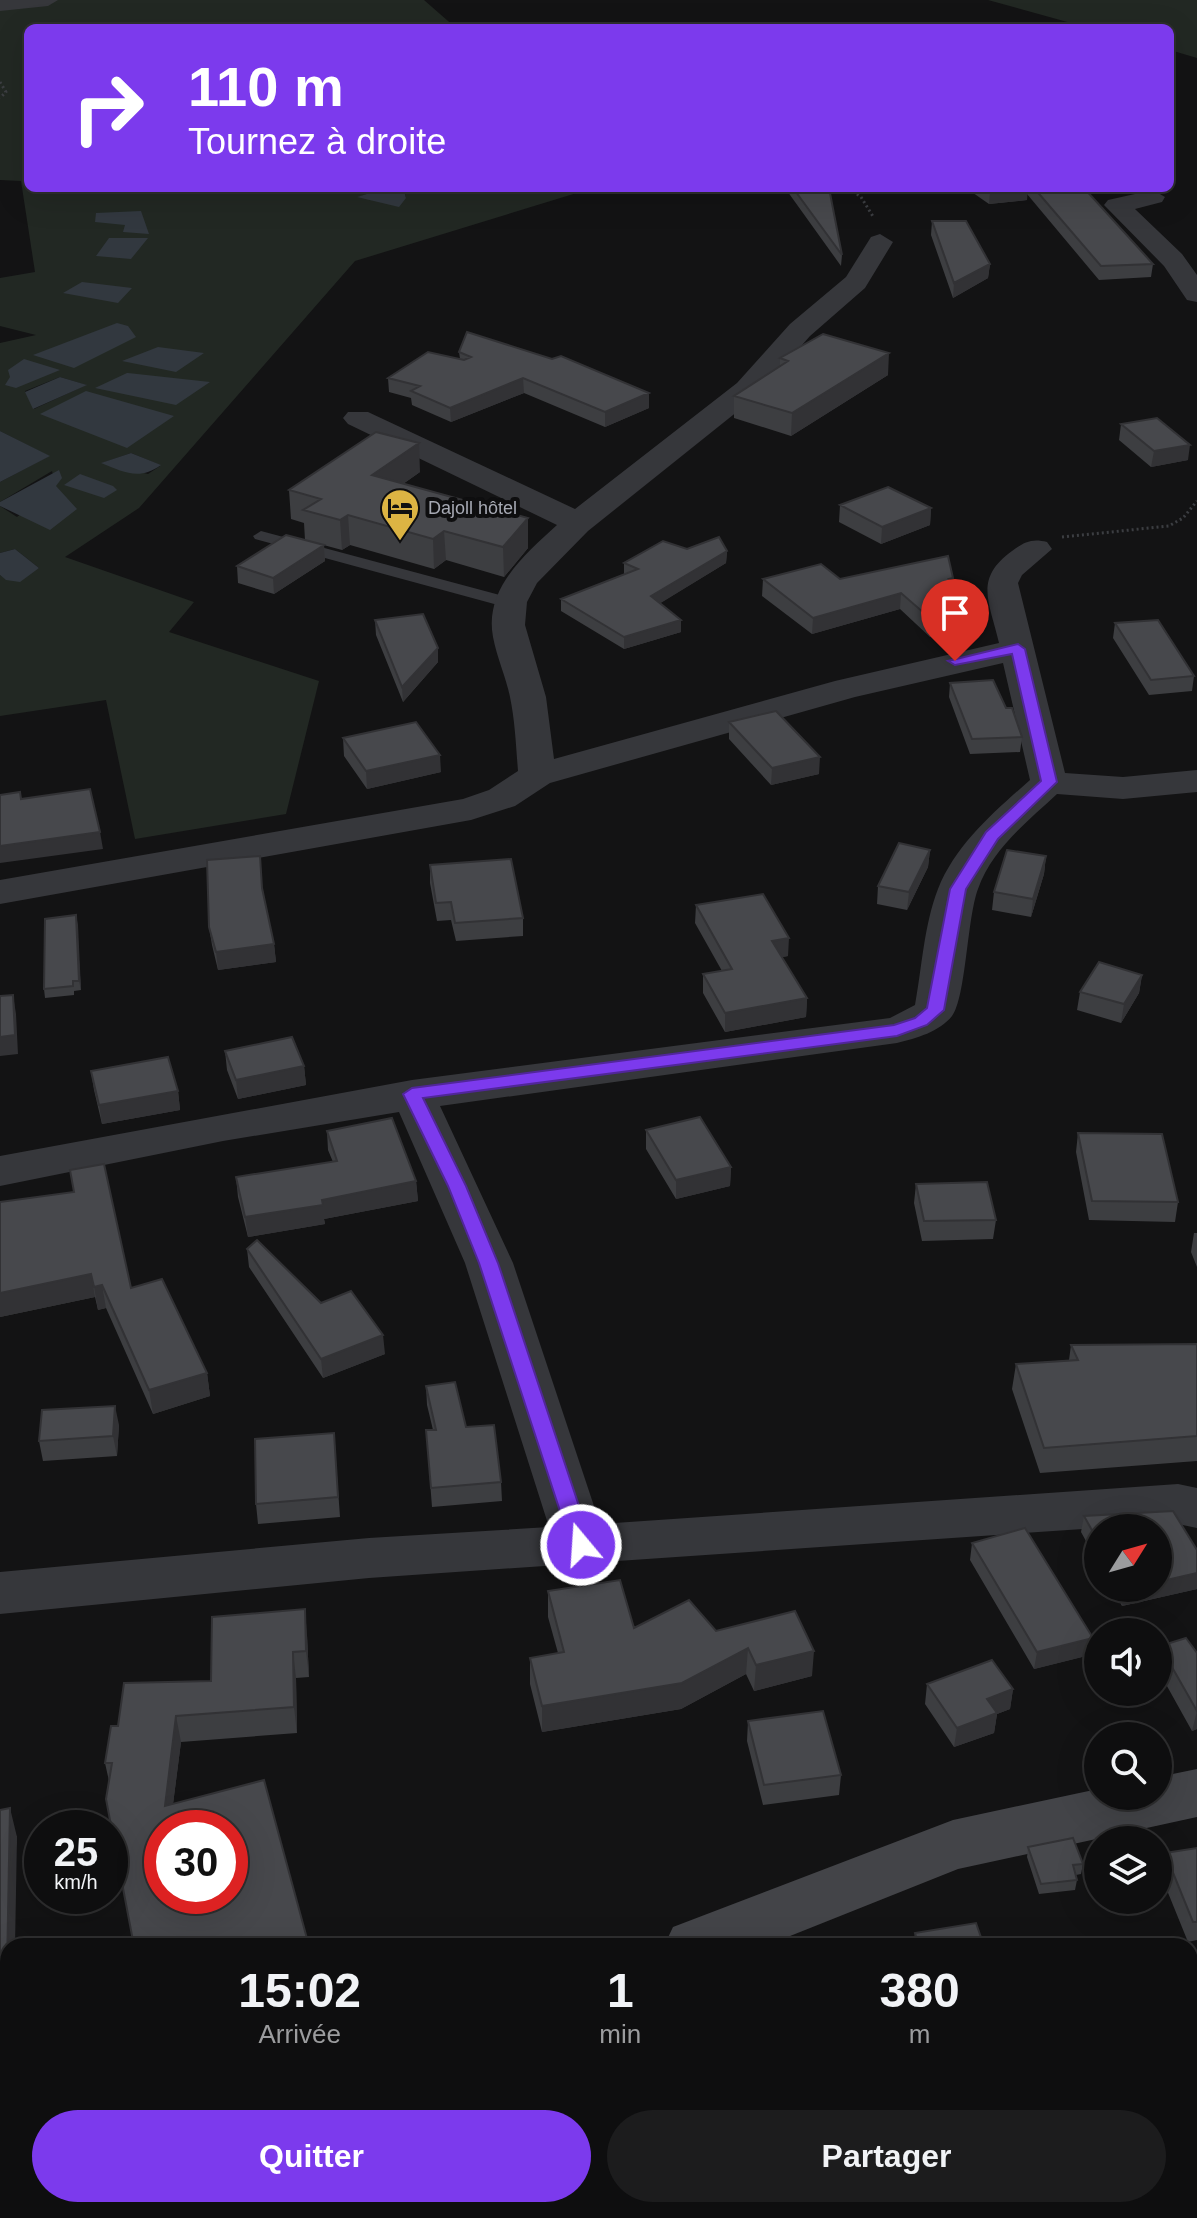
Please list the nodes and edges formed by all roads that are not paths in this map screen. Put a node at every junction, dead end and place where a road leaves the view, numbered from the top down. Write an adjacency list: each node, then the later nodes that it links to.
1 (48, 0): 2 (street)
2 (0, 5)
3 (1153, 197): 5 (street)
4 (880, 242): 8 (street)
5 (1185, 260): 6 (street)
6 (1197, 294)
7 (358, 418): 8 (street)
8 (579, 523): 11 (street)
9 (261, 536): 11 (lane)
10 (1036, 549): 12 (street)
11 (509, 603): 13 (street)
12 (1018, 649): 13 (street); 15 (street)
13 (537, 775): 16 (street)
14 (1197, 781): 15 (street)
15 (1049, 782): 17 (street)
16 (0, 892)
17 (412, 1094): 18 (street); 20 (street)
18 (0, 1171)
19 (1197, 1508): 20 (street)
20 (581, 1545): 21 (street)
21 (0, 1593)
22 (1197, 1793): 23 (street)
23 (715, 1938)

